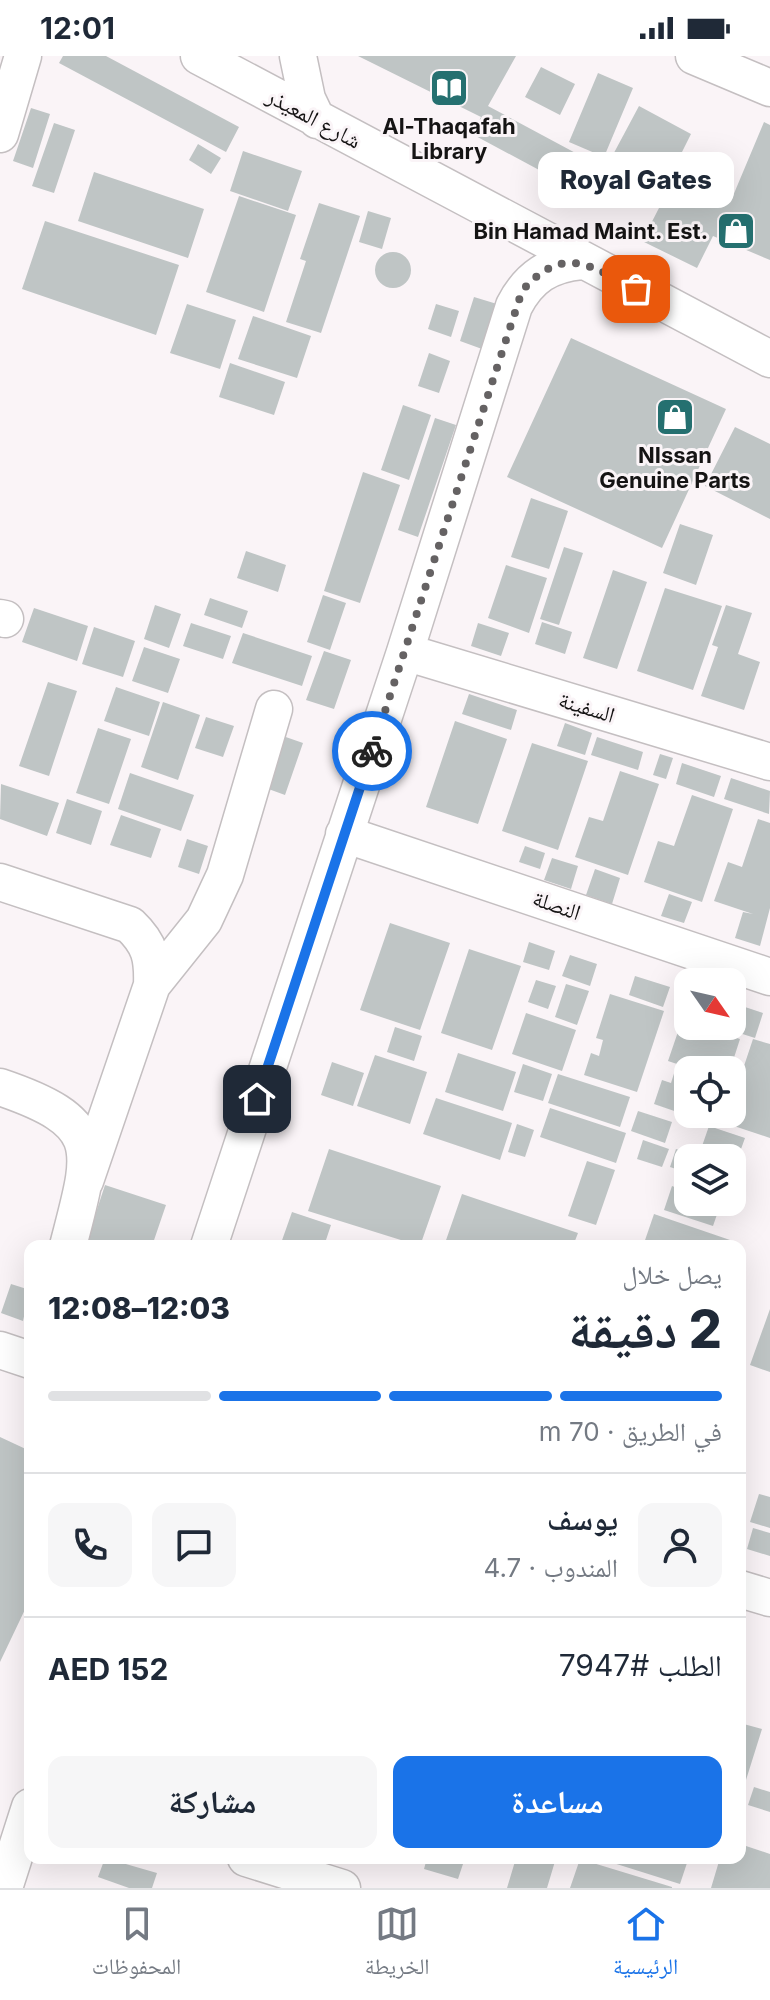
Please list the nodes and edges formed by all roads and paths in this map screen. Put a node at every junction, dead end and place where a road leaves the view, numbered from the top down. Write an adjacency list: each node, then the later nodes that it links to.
1 (23, 56): 7 (street)
2 (298, 56): 6 (street)
3 (694, 56): 5 (street)
4 (213, 58): 6 (street, شارع المعيذر)
5 (770, 88)
6 (317, 120): 8 (street, شارع المعيذر)
7 (0, 134)
8 (582, 261): 9 (street, شارع المعيذر); 10 (street)
9 (770, 359)
10 (405, 652): 12 (street, السفينة); 13 (street)
11 (274, 709): 16 (street)
12 (770, 762)
13 (344, 834): 15 (street, النصلة); 20 (street)
14 (0, 882): 16 (street)
15 (770, 977)
16 (152, 985): 18 (street)
17 (0, 1087): 18 (street)
18 (85, 1181): 19 (street)
19 (70, 1240)
20 (211, 1240)
21 (0, 1350): 22 (street)
22 (24, 1358)
23 (746, 1591): 24 (street)
24 (770, 1598)
25 (24, 1826): 27 (street)
26 (254, 1870): 28 (street)
27 (4, 1888)
28 (342, 1888)

